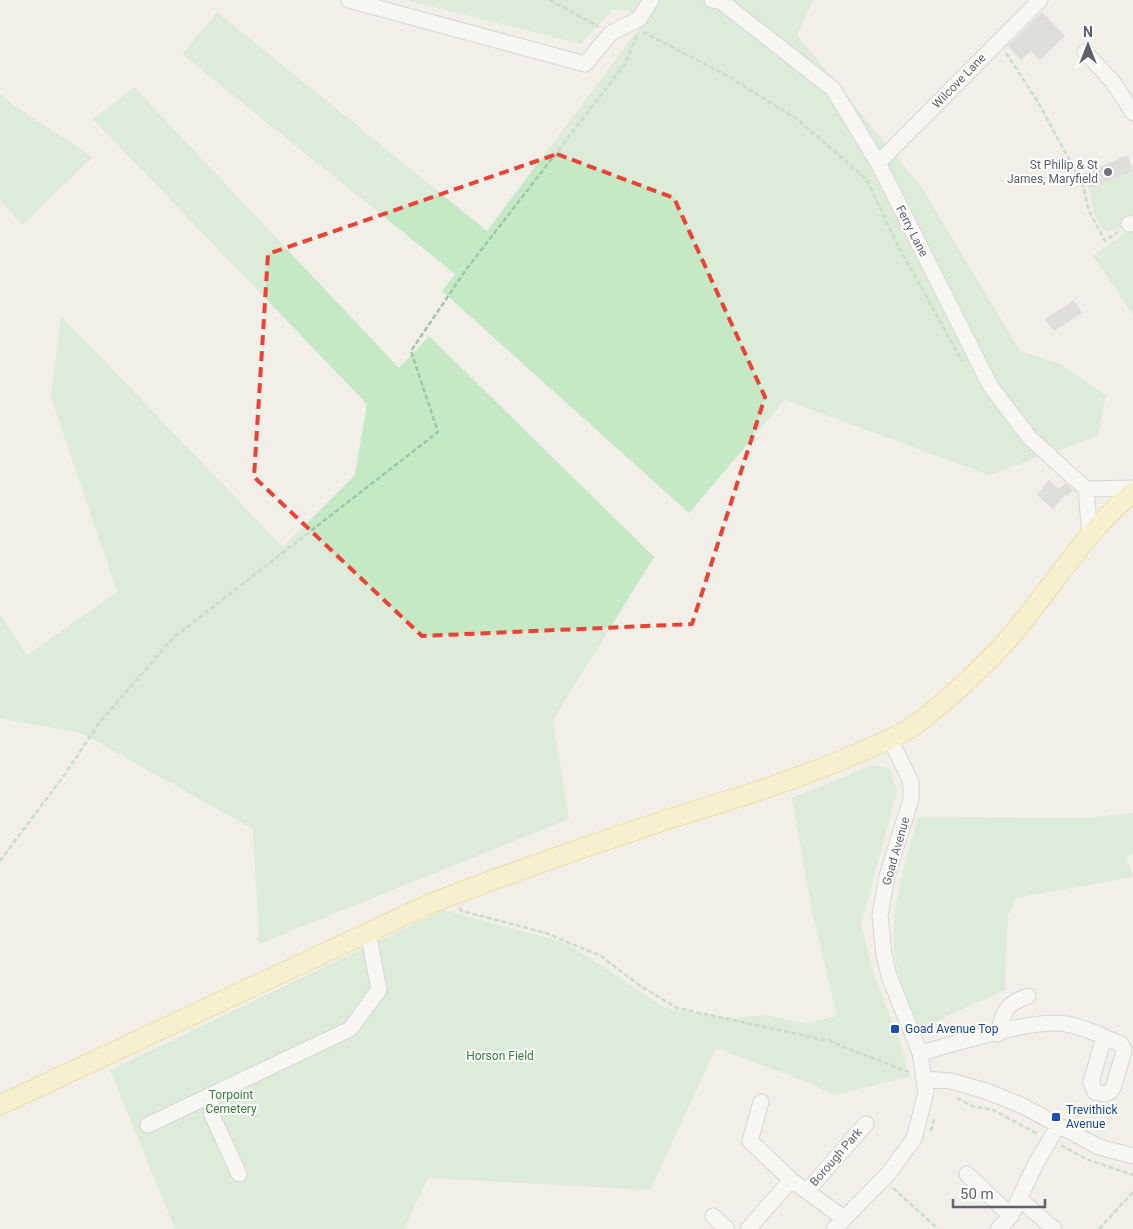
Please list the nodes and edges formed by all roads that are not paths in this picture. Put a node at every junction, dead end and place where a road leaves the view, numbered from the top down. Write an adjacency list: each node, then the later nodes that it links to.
1 (349, 0): 2 (street)
2 (651, 0)
3 (712, 0): 7 (street, Ferry Lane)
4 (1040, 0): 7 (street, Wilcove Lane)
5 (1085, 52): 6 (street)
6 (1133, 113)
7 (878, 163): 8 (street, Ferry Lane)
8 (1086, 489): 9 (street); 10 (street)
9 (1133, 490): 10 (main road)
10 (1090, 535): 11 (main road)
11 (890, 739): 12 (main road); 16 (street, Goad Avenue)
12 (368, 932): 18 (street); 20 (main road)
13 (1028, 996): 14 (street)
14 (998, 1034): 15 (street); 16 (street)
15 (1104, 1037)
16 (920, 1053): 17 (street, Goad Avenue)
17 (925, 1078): 23 (street); 32 (street, Goad Avenue)
18 (215, 1093): 22 (street); 25 (street)
19 (761, 1102): 27 (street, Borough Park)
20 (0, 1105)
21 (866, 1124): 28 (street, Borough Park)
22 (148, 1125)
23 (1054, 1132): 24 (street); 29 (street)
24 (1133, 1156)
25 (239, 1174)
26 (967, 1174): 31 (street)
27 (791, 1180): 28 (street, Borough Park); 34 (street, Borough Park)
28 (807, 1191): 32 (street, Borough Park)
29 (1020, 1199): 31 (street); 37 (street)
30 (713, 1216): 33 (street)
31 (1011, 1216): 36 (street)
32 (844, 1218): 35 (street, Goad Avenue)
33 (727, 1229)
34 (748, 1229)
35 (834, 1229)
36 (998, 1229)
37 (1054, 1229)

